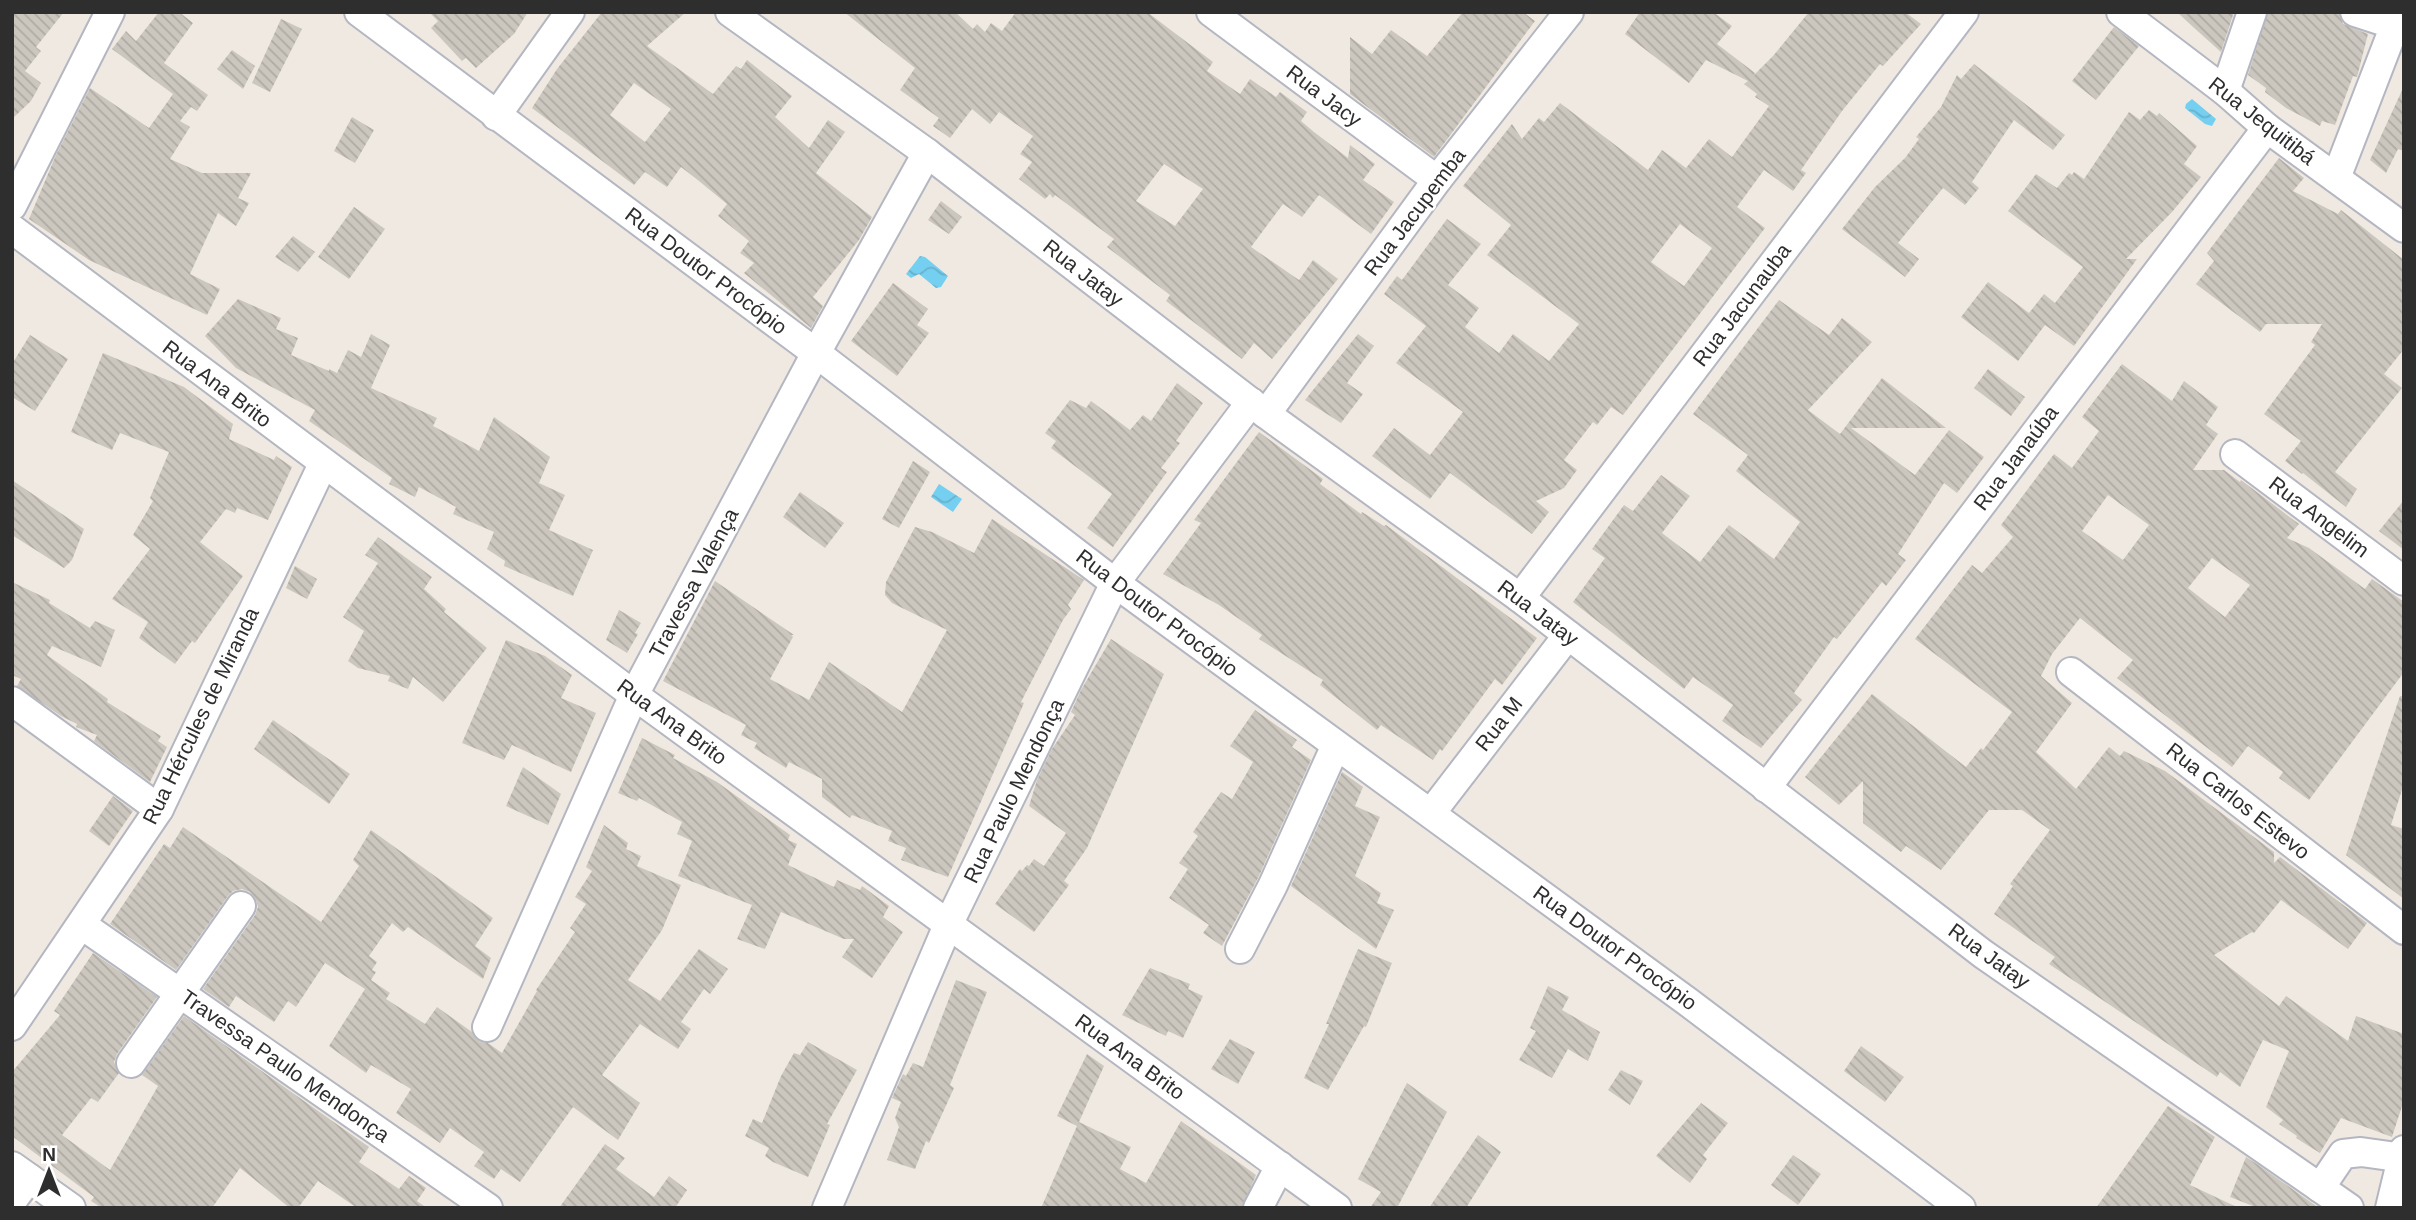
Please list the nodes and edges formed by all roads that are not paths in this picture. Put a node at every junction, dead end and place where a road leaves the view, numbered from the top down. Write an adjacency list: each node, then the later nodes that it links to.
1 (110, 12): 18 (street)
2 (359, 12): 13 (street, Rua Doutor Procópio)
3 (570, 12): 13 (street)
4 (730, 12): 15 (street, Rua Jatay)
5 (1211, 12): 17 (street, Rua Jacy)
6 (1569, 12): 17 (street, Rua Jacupemba)
7 (1964, 12): 27 (street, Rua Jacunauba)
8 (2120, 12): 12 (street, Rua Jequitibá)
9 (2252, 12): 12 (street)
10 (2355, 12): 11 (street)
11 (2398, 19): 16 (street)
12 (2225, 92): 14 (street, Rua Jequitibá)
13 (496, 116): 21 (street, Rua Doutor Procópio)
14 (2267, 128): 16 (street, Rua Jequitibá); 33 (street, Rua Janaúba)
15 (927, 153): 21 (street, Travessa Valença); 22 (street, Rua Jatay)
16 (2336, 178): 19 (street, Rua Jequitibá)
17 (1437, 180): 22 (street, Rua Jacupemba)
18 (12, 206)
19 (2404, 228)
20 (12, 229): 24 (street, Rua Ana Brito)
21 (816, 352): 26 (street, Rua Doutor Procópio); 30 (street, Travessa Valença)
22 (1259, 408): 26 (street, Rua Paulo Mendonça); 27 (street, Rua Jatay)
23 (2235, 454): 25 (street, Rua Angelim)
24 (323, 464): 30 (street, Rua Ana Brito); 34 (street, Rua Hércules de Miranda)
25 (2404, 581)
26 (1115, 583): 32 (street, Rua Doutor Procópio); 38 (street, Rua Paulo Mendonça)
27 (1520, 598): 28 (street, Rua Jatay)
28 (1568, 635): 33 (street, Rua Jatay); 35 (street, Rua M)
29 (2071, 672): 39 (street, Rua Carlos Estevo)
30 (634, 695): 38 (street, Rua Ana Brito); 43 (street, Travessa Valença)
31 (12, 701): 34 (street)
32 (1336, 746): 35 (street, Rua Doutor Procópio); 40 (street)
33 (1766, 788): 48 (street, Rua Jatay)
34 (159, 809): 37 (street, Rua Hércules de Miranda)
35 (1431, 813): 55 (street, Rua Doutor Procópio)
36 (241, 906): 41 (street)
37 (82, 925): 41 (street, Travessa Paulo Mendonça); 42 (street, Rua Hércules de Miranda)
38 (948, 925): 46 (street, Rua Ana Brito); 52 (street, Rua Paulo Mendonça)
39 (2404, 930)
40 (1240, 949)
41 (180, 993): 44 (street); 51 (street, Travessa Paulo Mendonça)
42 (12, 1026)
43 (487, 1027)
44 (131, 1063)
45 (2403, 1155): 48 (street); 57 (street)
46 (1280, 1166): 53 (street); 54 (street, Rua Ana Brito)
47 (21, 1172): 49 (street); 50 (street)
48 (2320, 1188): 56 (street, Rua Jatay)
49 (12, 1201)
50 (71, 1208)
51 (488, 1208)
52 (827, 1208)
53 (1258, 1208)
54 (1337, 1208)
55 (1961, 1208)
56 (2349, 1208)
57 (2390, 1208)

